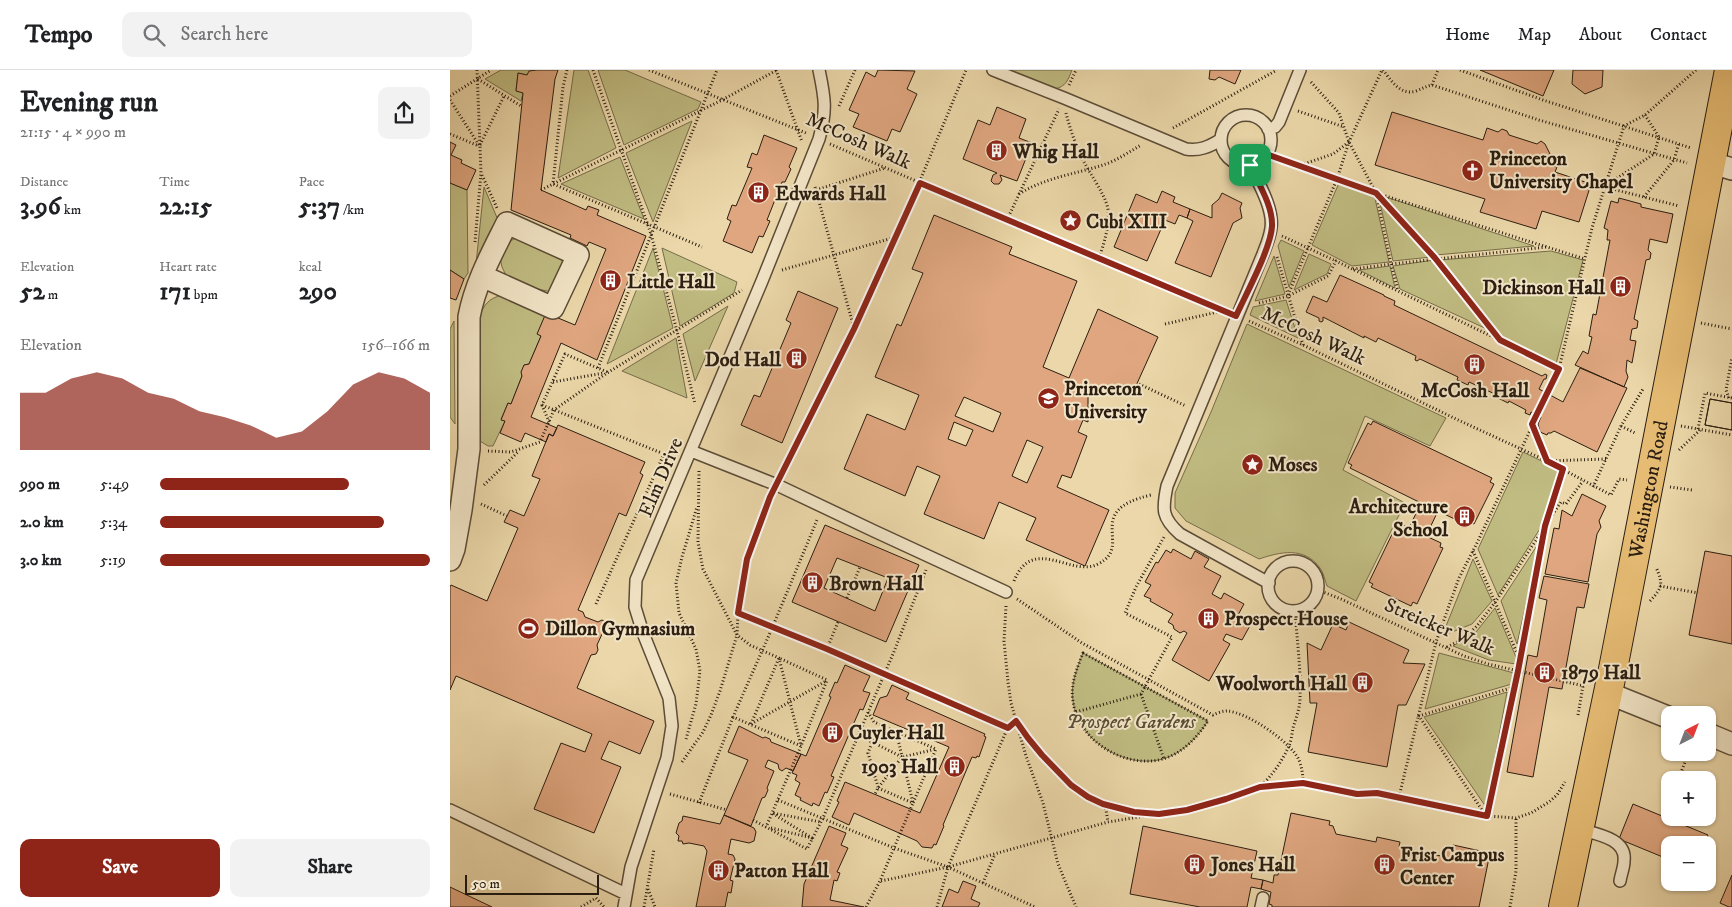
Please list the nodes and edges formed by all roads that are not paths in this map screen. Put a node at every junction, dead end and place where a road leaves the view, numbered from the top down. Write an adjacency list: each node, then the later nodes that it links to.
1 (819, 70): 10 (lane, Elm Drive)
2 (993, 70): 6 (lane)
3 (1729, 70): 7 (main road, Washington Road)
4 (1303, 74): 5 (lane)
5 (1268, 129): 6 (lane); 8 (lane)
6 (1220, 140): 8 (lane)
7 (1706, 161): 14 (main road, Washington Road)
8 (1250, 165): 12 (lane)
9 (482, 276): 9 (street); 11 (street)
10 (691, 451): 13 (lane); 21 (lane, Elm Drive)
11 (450, 560)
12 (1269, 583): 12 (lane)
13 (1008, 593)
14 (1596, 689): 15 (street); 19 (main road, Washington Road)
15 (1661, 714)
16 (1716, 737): 17 (street)
17 (1732, 744)
18 (450, 810): 21 (lane)
19 (1579, 829): 20 (lane); 22 (main road, Washington Road)
20 (1620, 881)
21 (626, 894): 23 (lane, Elm Drive)
22 (1565, 906)
23 (624, 907)

